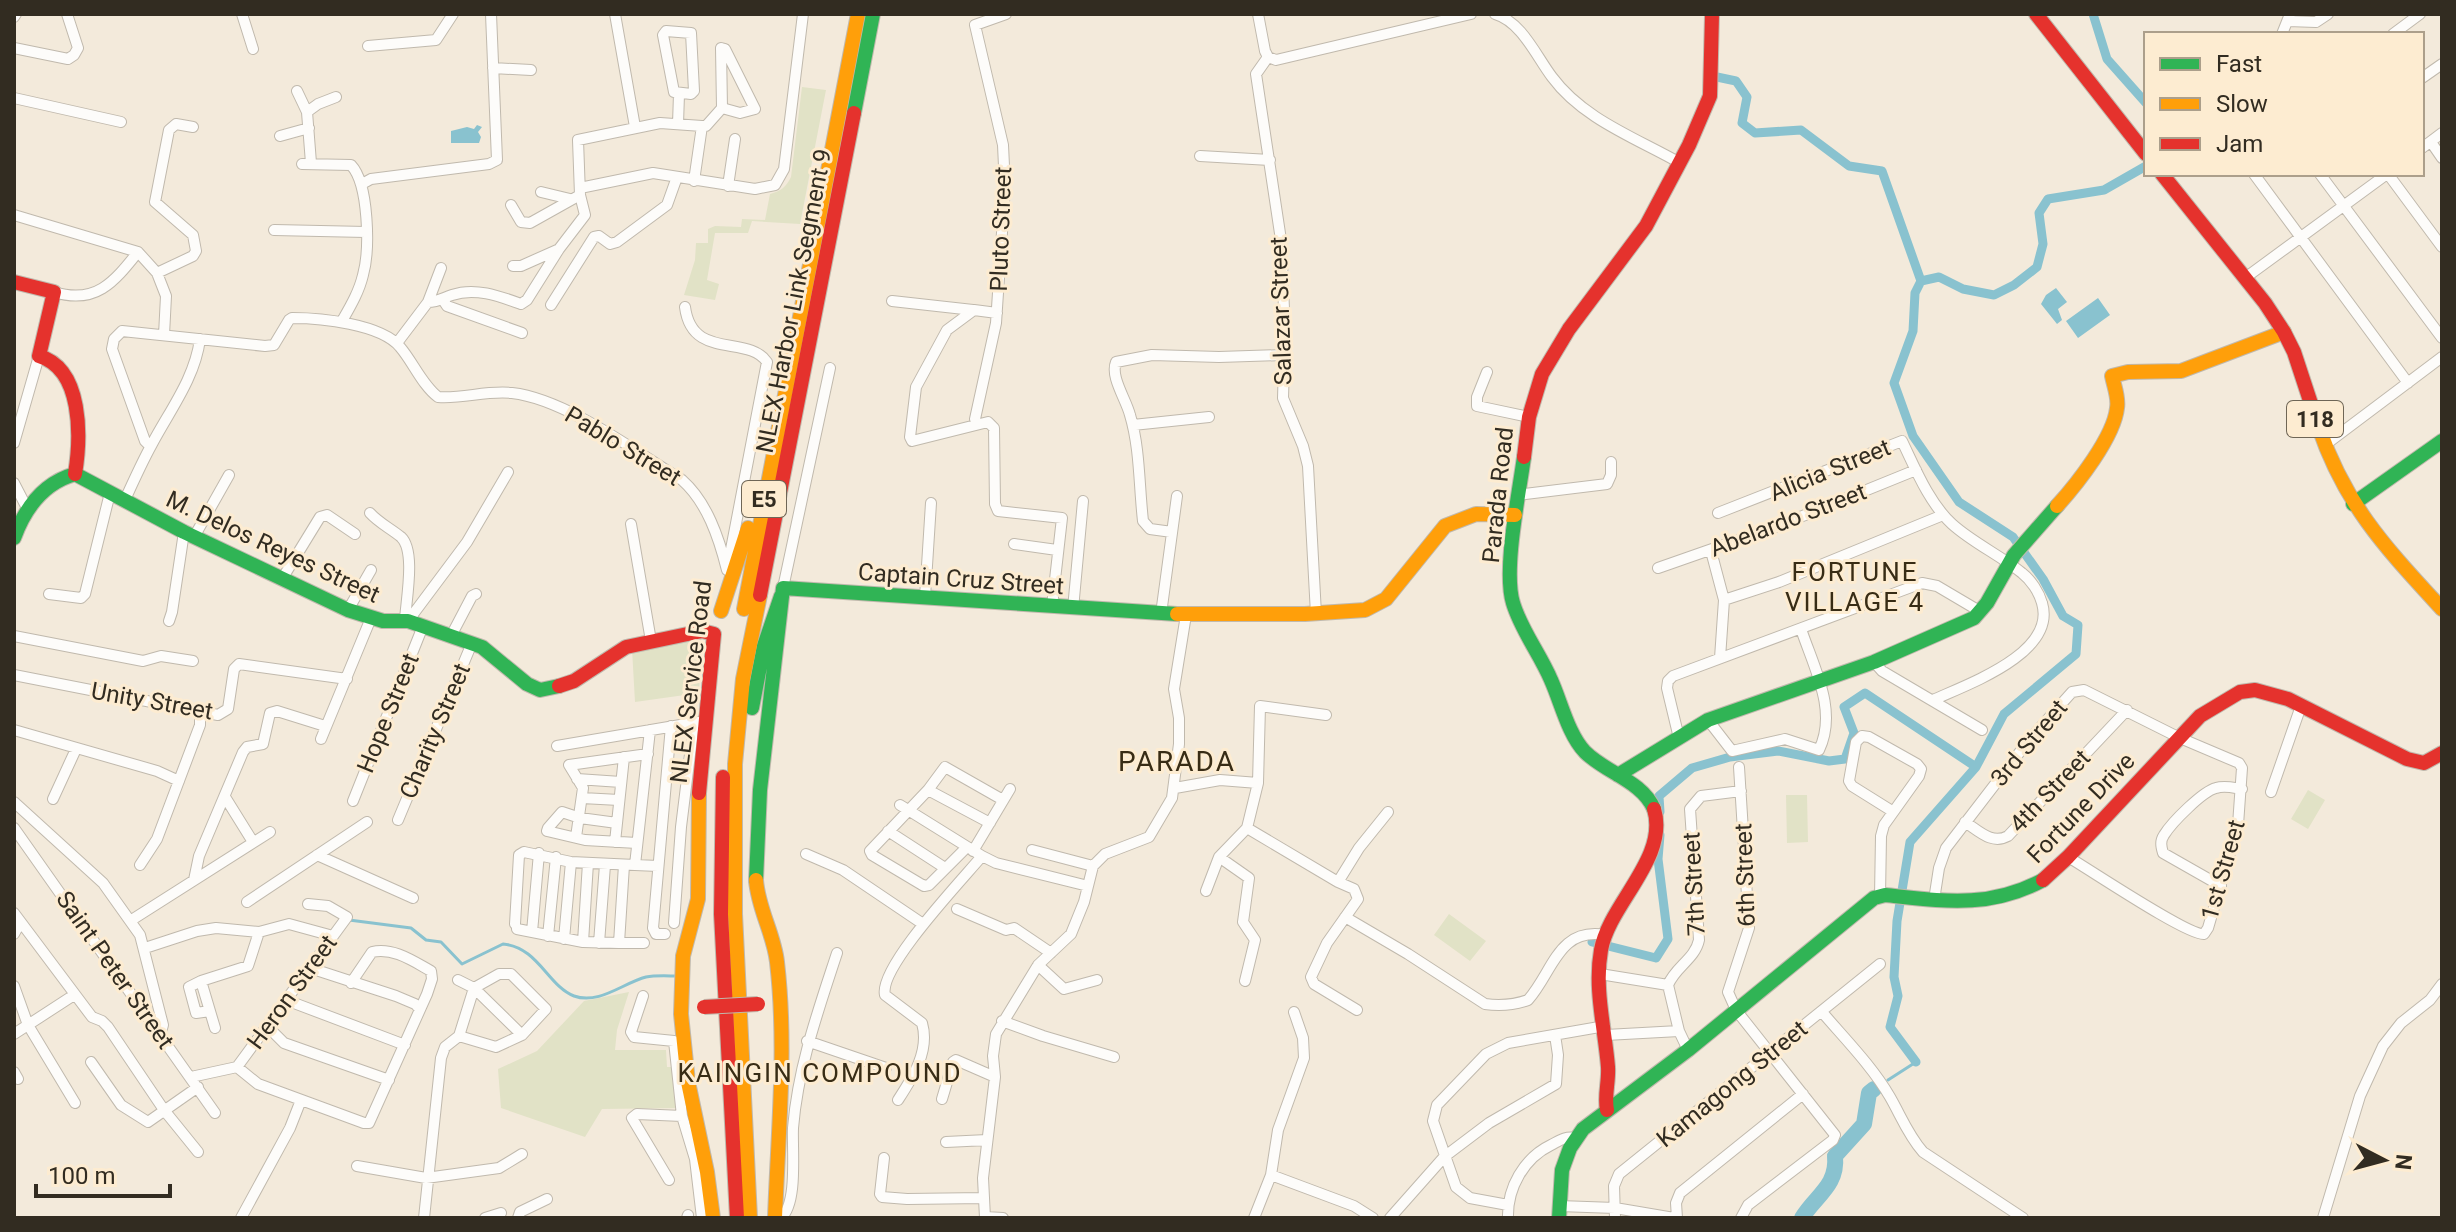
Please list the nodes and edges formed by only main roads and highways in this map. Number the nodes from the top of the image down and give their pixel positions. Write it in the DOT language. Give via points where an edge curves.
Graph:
graph roads {
  1 [pos="858,14"];
  2 [pos="873,14"];
  3 [pos="1712,14"];
  4 [pos="2036,14"];
  5 [pos="2144,152"];
  6 [pos="2164,176"];
  7 [pos="14,282"];
  8 [pos="2284,332"];
  9 [pos="777,429"];
  10 [pos="2442,441"];
  11 [pos="75,474"];
  12 [pos="2353,504"];
  13 [pos="1515,515"];
  14 [pos="14,538"];
  15 [pos="782,592"];
  16 [pos="2442,609"];
  17 [pos="721,611"];
  18 [pos="714,634"];
  19 [pos="2442,753"];
  20 [pos="1618,775"];
  21 [pos="735,914"];
  22 [pos="779,1002"];
  23 [pos="683,1008"];
  24 [pos="1607,1110"];
  25 [pos="1559,1212"];
  26 [pos="713,1218"];
  27 [pos="737,1218"];
  28 [pos="750,1218"];
  29 [pos="778,1218"];
  1 -- 9 [label="main road, NLEX Harbor Link Segment 9 / E5"];
  2 -- 21 [label="main road, NLEX Harbor Link Segment 9 / E5" via="743,679 735,764"];
  3 -- 13 [label="main road, Parada Road" via="1710,96 1680,163 1627,253 1569,329 1538,383"];
  4 -- 5 [label="main road"];
  6 -- 8 [label="main road, 118"];
  7 -- 11 [label="main road" via="54,292 39,356 60,366 69,382 80,439"];
  8 -- 12 [label="main road, 118" via="2325,445"];
  8 -- 20 [label="main road" via="2181,371 2112,376 2118,406 2111,428 2079,481 2012,559 1981,612 1965,623 1874,662 1708,720"];
  9 -- 17 [label="main road"];
  9 -- 27 [label="main road, NLEX Harbor Link Segment 9 / E5" via="743,613 723,762 721,914"];
  10 -- 12 [label="main road"];
  11 -- 14 [label="main road" via="43,490"];
  11 -- 18 [label="main road, M. Delos Reyes Street" via="348,610 406,620 482,647 540,690 574,681 623,648 702,631"];
  12 -- 16 [label="main road, 118"];
  13 -- 15 [label="main road, Captain Cruz Street" via="1476,514 1452,522 1439,531 1393,591 1365,610 1186,615"];
  13 -- 20 [label="main road, Parada Road" via="1513,605 1575,737 1585,752"];
  15 -- 21 [label="main road" via="755,683"];
  15 -- 22 [label="main road" via="760,790 756,880 777,958"];
  18 -- 23 [label="main road, NLEX Service Road" via="699,721 698,899 682,963"];
  19 -- 24 [label="main road, Fortune Drive" via="2424,763 2411,761 2281,696 2255,690 2238,693 2200,716 2041,882 1959,903 1880,896"];
  20 -- 24 [label="main road, Parada Road" via="1649,797 1656,816 1640,876 1603,941"];
  21 -- 28 [label="main road, NLEX Harbor Link Segment 9 / E5"];
  22 -- 23 [label="main road, bridge"];
  22 -- 29 [label="main road" via="783,1073"];
  23 -- 26 [label="main road, NLEX Service Road" via="685,1065"];
  24 -- 25 [label="main road" via="1575,1138 1567,1155"];
}
